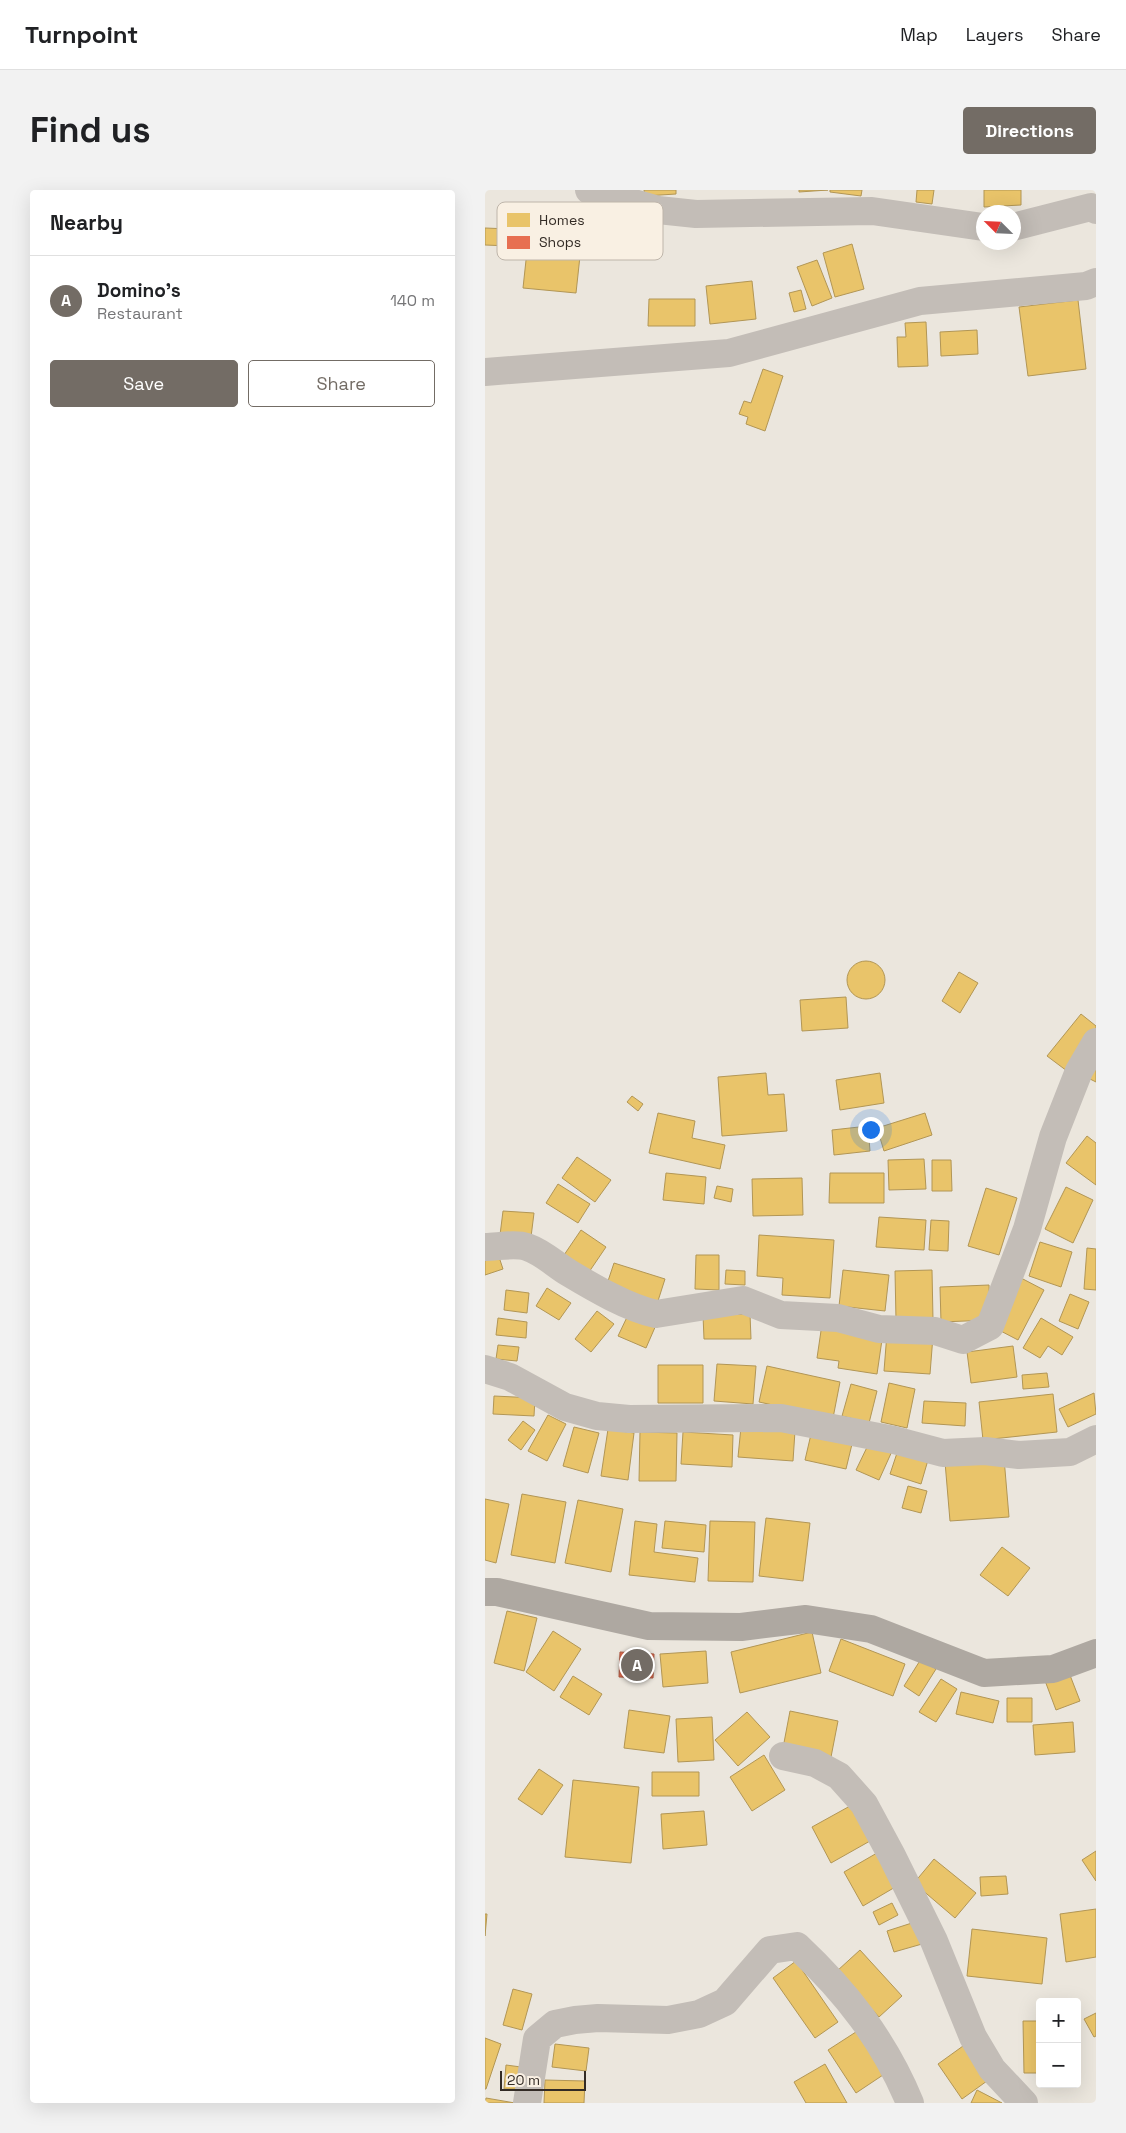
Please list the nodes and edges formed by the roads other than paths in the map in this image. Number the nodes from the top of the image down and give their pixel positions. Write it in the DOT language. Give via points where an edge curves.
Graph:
graph roads {
  1 [pos="589,190"];
  2 [pos="630,202"];
  3 [pos="1096,210"];
  4 [pos="663,211"];
  5 [pos="1021,225"];
  6 [pos="976,226"];
  7 [pos="1096,282"];
  8 [pos="485,372"];
  9 [pos="1096,1042"];
  10 [pos="485,1247"];
  11 [pos="485,1369"];
  12 [pos="1096,1439"];
  13 [pos="485,1592"];
  14 [pos="1096,1653"];
  15 [pos="783,1756"];
  16 [pos="527,2103"];
  17 [pos="910,2103"];
  18 [pos="1024,2103"];
  1 -- 2 [label="street"];
  3 -- 5 [label="street" via="1091,207"];
  4 -- 6 [label="street" via="696,214 872,211"];
  7 -- 8 [label="street" via="1086,286 919,301 729,353"];
  9 -- 10 [label="street" via="1079,1071 1053,1137 1027,1229 991,1326 963,1340 935,1331 879,1329 839,1318 781,1315 743,1300 655,1314 610,1295 567,1272 546,1255 525,1246"];
  11 -- 12 [label="street" via="509,1377 565,1407 597,1416 629,1419 781,1418 943,1453 985,1451 1019,1455 1070,1452"];
  13 -- 14 [label="highway" via="649,1626 741,1627 806,1619 871,1629 983,1673 1053,1669"];
  15 -- 18 [label="street" via="815,1763 839,1776 864,1804 934,1941 973,2037 992,2069"];
  16 -- 17 [label="street" via="537,2039 555,2024 598,2018 668,2020 699,2014 725,2002 771,1950 797,1946 827,1974 870,2026"];
}
